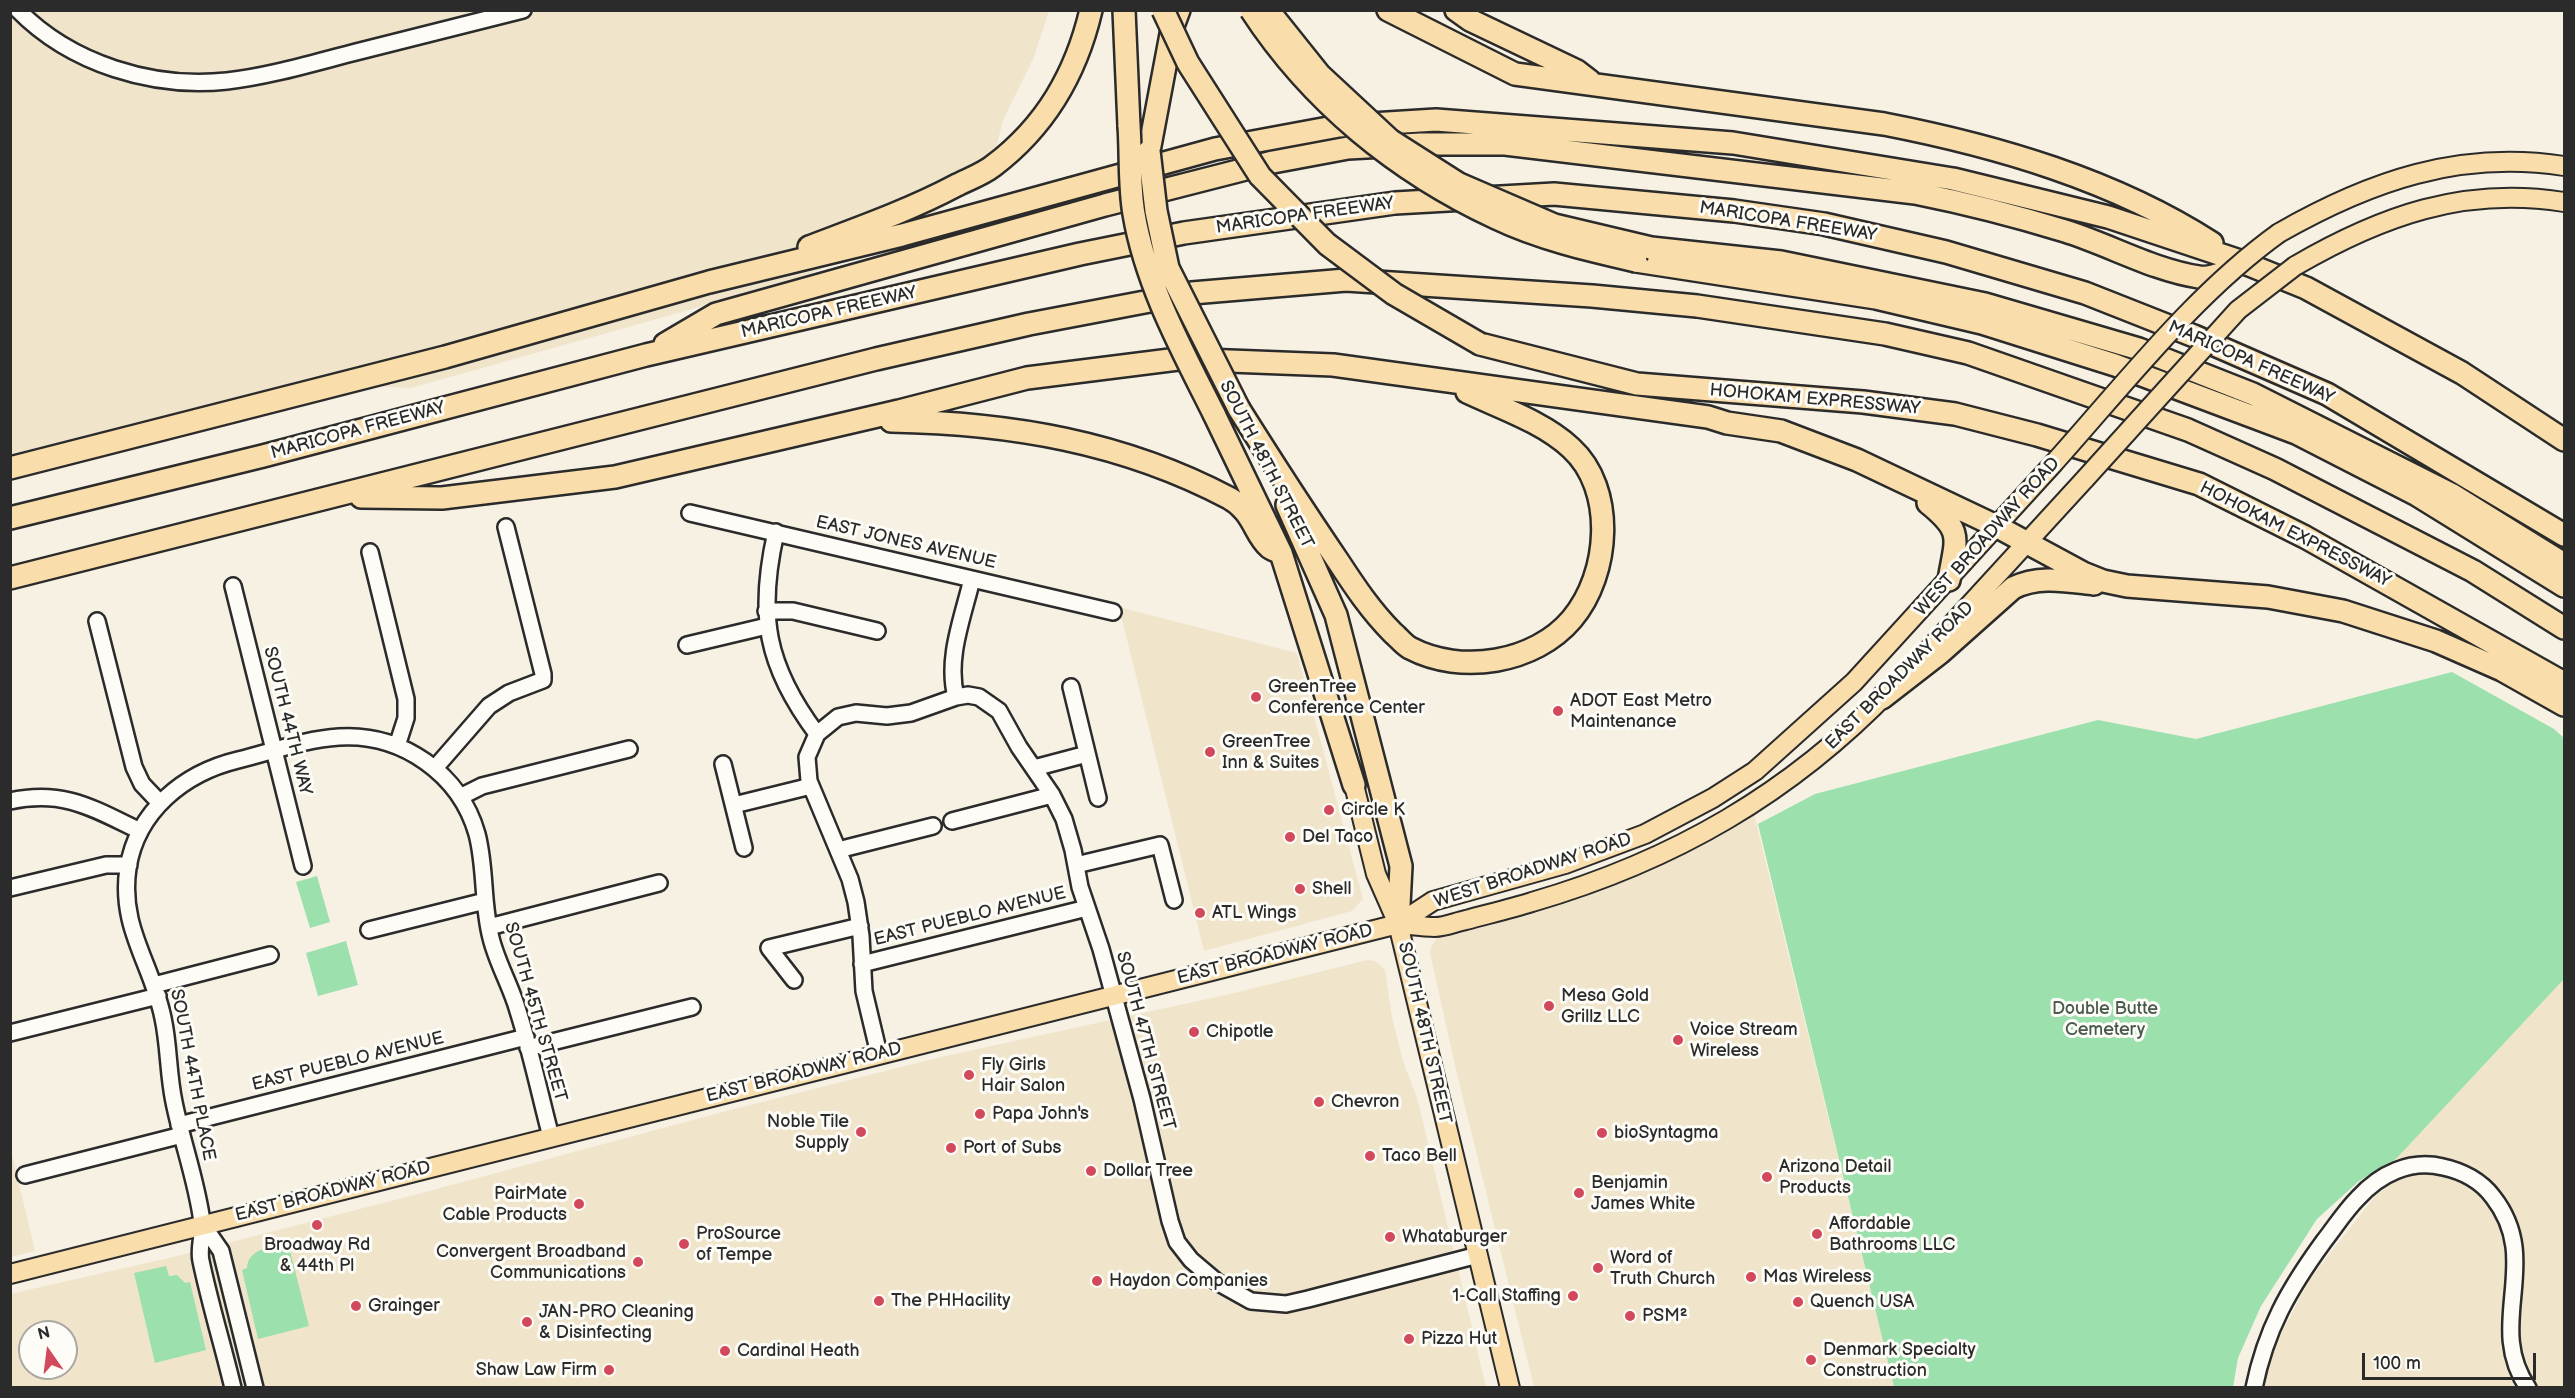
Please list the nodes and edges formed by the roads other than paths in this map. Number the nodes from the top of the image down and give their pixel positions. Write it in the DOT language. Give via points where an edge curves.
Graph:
graph roads {
  1 [pos="18,10"];
  2 [pos="523,10"];
  3 [pos="1091,10"];
  4 [pos="1124,10"];
  5 [pos="1163,10"];
  6 [pos="1179,10"];
  7 [pos="1251,10"];
  8 [pos="1268,10"];
  9 [pos="1388,10"];
  10 [pos="1456,10"];
  11 [pos="1592,84"];
  12 [pos="2565,166"];
  13 [pos="2565,202"];
  14 [pos="1643,254"];
  15 [pos="2234,265"];
  16 [pos="709,282"];
  17 [pos="646,355"];
  18 [pos="1445,381"];
  19 [pos="1239,409"];
  20 [pos="859,421"];
  21 [pos="2565,440"];
  22 [pos="10,468"];
  23 [pos="1905,483"];
  24 [pos="330,496"];
  25 [pos="690,513"];
  26 [pos="10,518"];
  27 [pos="1996,526"];
  28 [pos="506,527"];
  29 [pos="776,532"];
  30 [pos="2565,535"];
  31 [pos="2027,543"];
  32 [pos="370,552"];
  33 [pos="1281,553"];
  34 [pos="2565,564"];
  35 [pos="10,578"];
  36 [pos="972,579"];
  37 [pos="1948,580"];
  38 [pos="233,586"];
  39 [pos="2127,586"];
  40 [pos="2565,586"];
  41 [pos="1113,612"];
  42 [pos="767,618"];
  43 [pos="97,621"];
  44 [pos="2565,628"];
  45 [pos="877,631"];
  46 [pos="687,645"];
  47 [pos="2565,683"];
  48 [pos="1071,687"];
  49 [pos="956,697"];
  50 [pos="1882,698"];
  51 [pos="2565,705"];
  52 [pos="817,734"];
  53 [pos="397,746"];
  54 [pos="629,749"];
  55 [pos="274,751"];
  56 [pos="1087,754"];
  57 [pos="723,764"];
  58 [pos="435,768"];
  59 [pos="1034,768"];
  60 [pos="1354,785"];
  61 [pos="811,786"];
  62 [pos="1052,795"];
  63 [pos="460,797"];
  64 [pos="1098,798"];
  65 [pos="10,801"];
  66 [pos="160,803"];
  67 [pos="734,806"];
  68 [pos="952,821"];
  69 [pos="933,826"];
  70 [pos="140,831"];
  71 [pos="744,848"];
  72 [pos="838,850"];
  73 [pos="129,865"];
  74 [pos="1076,865"];
  75 [pos="303,866"];
  76 [pos="659,883"];
  77 [pos="10,888"];
  78 [pos="1174,900"];
  79 [pos="485,901"];
  80 [pos="1087,908"];
  81 [pos="1398,924"];
  82 [pos="860,926"];
  83 [pos="489,927"];
  84 [pos="369,930"];
  85 [pos="270,955"];
  86 [pos="862,964"];
  87 [pos="795,980"];
  88 [pos="156,990"];
  89 [pos="1112,996"];
  90 [pos="692,1007"];
  91 [pos="10,1033"];
  92 [pos="527,1043"];
  93 [pos="879,1054"];
  94 [pos="181,1130"];
  95 [pos="551,1137"];
  96 [pos="25,1175"];
  97 [pos="203,1225"];
  98 [pos="1478,1256"];
  99 [pos="10,1274"];
  100 [pos="233,1388"];
  101 [pos="255,1388"];
  102 [pos="1510,1388"];
  103 [pos="2254,1388"];
  104 [pos="2528,1388"];
  1 -- 2 [label="street" via="36,27 86,58 146,77 197,82 249,77"];
  3 -- 16 [label="highway" via="1083,43 1053,106 992,167 923,203"];
  4 -- 33 [label="highway, SOUTH 48TH STREET, bridge" via="1133,212 1147,269"];
  5 -- 47 [label="highway, HOHOKAM EXPRESSWAY, bridge" via="1188,63 1260,176 1327,244 1394,294 1480,344 1637,384 1863,402 1955,414 2199,484 2305,537"];
  6 -- 19 [label="highway, SOUTH 48TH STREET, bridge" via="1149,151 1156,211 1168,268"];
  7 -- 14 [label="highway, bridge" via="1267,36 1318,95 1393,160 1497,219 1567,245"];
  8 -- 14 [label="highway, bridge" via="1320,75 1390,140 1459,184 1554,225"];
  9 -- 11 [label="highway" via="1515,74"];
  10 -- 11 [label="highway" via="1576,71"];
  11 -- 15 [label="highway" via="1884,124 1944,136 2089,181 2176,220"];
  12 -- 15 [label="main road, WEST BROADWAY ROAD, bridge" via="2489,162 2407,175 2347,198 2279,233"];
  13 -- 31 [label="main road, EAST BROADWAY ROAD, bridge" via="2477,198 2438,205 2364,230 2295,267 2238,310"];
  14 -- 34 [label="highway" via="1781,262 1973,302 2139,349 2253,394 2451,494"];
  14 -- 40 [label="highway" via="1876,298 1982,323 2115,365 2296,433 2417,495"];
  15 -- 16 [label="highway" via="2108,217 1953,178 1733,143 1436,120 1340,126 1215,149 902,235"];
  15 -- 17 [label="highway" via="2217,276 2202,278 2066,232 1962,202 1915,193 1505,144 1348,148 1263,165 943,249 716,314"];
  15 -- 21 [label="highway" via="2306,288 2381,327 2462,373"];
  15 -- 27 [label="main road, WEST BROADWAY ROAD, bridge"];
  16 -- 22 [label="highway" via="445,357"];
  17 -- 26 [label="highway, MARICOPA FREEWAY"];
  17 -- 30 [label="highway, MARICOPA FREEWAY" via="1184,233 1395,203 1554,194 1660,203 1824,224 1946,252 2085,293 2327,394"];
  18 -- 19 [label="highway" via="1546,430 1571,448 1592,476 1601,507 1602,538 1594,582 1572,619 1543,644 1498,662 1448,661 1409,648 1372,611"];
  18 -- 20 [label="highway" via="1333,365 1178,359 1027,378"];
  18 -- 23 [label="highway" via="1782,431"];
  19 -- 81 [label="highway, SOUTH 48TH STREET" via="1336,615 1401,866"];
  20 -- 24 [label="highway" via="615,477 442,498"];
  20 -- 33 [label="highway" via="962,423 1069,438 1111,450 1231,499 1244,509 1268,547"];
  23 -- 27 [label="highway"];
  23 -- 37 [label="highway" via="1948,519 1954,530 1956,542"];
  24 -- 35 [label="highway"];
  24 -- 44 [label="highway" via="1029,324 1192,293 1346,280 1697,306 1885,334 1968,353 2188,430 2276,469 2473,571"];
  25 -- 29 [label="street, EAST JONES AVENUE"];
  27 -- 31 [label="highway"];
  27 -- 37 [label="main road, WEST BROADWAY ROAD"];
  28 -- 58 [label="street" via="543,680 509,693 489,706"];
  29 -- 36 [label="street, EAST JONES AVENUE"];
  29 -- 42 [label="street" via="767,575"];
  31 -- 39 [label="highway" via="2083,573"];
  31 -- 50 [label="main road, EAST BROADWAY ROAD"];
  32 -- 53 [label="street" via="406,699 406,717"];
  33 -- 60 [label="highway, SOUTH 48TH STREET"];
  36 -- 41 [label="street, EAST JONES AVENUE"];
  36 -- 49 [label="street" via="952,662"];
  37 -- 81 [label="main road, WEST BROADWAY ROAD" via="1814,720 1755,771 1713,798 1605,850 1433,901"];
  38 -- 55 [label="street, SOUTH 44TH WAY"];
  39 -- 50 [label="highway" via="2040,579 2020,584"];
  39 -- 51 [label="highway" via="2268,597 2343,611 2436,641 2502,670"];
  42 -- 45 [label="street" via="793,611"];
  42 -- 46 [label="street"];
  42 -- 52 [label="street" via="784,683"];
  43 -- 66 [label="street" via="137,775"];
  48 -- 56 [label="street"];
  49 -- 52 [label="street" via="902,714 844,715"];
  49 -- 59 [label="street, SOUTH 47TH STREET" via="973,695 995,707"];
  50 -- 81 [label="main road, EAST BROADWAY ROAD" via="1812,763 1774,791 1694,839 1644,863 1572,890 1437,927"];
  52 -- 61 [label="street" via="807,757"];
  53 -- 55 [label="street, SOUTH 45TH STREET" via="374,739 342,737"];
  53 -- 58 [label="street, SOUTH 45TH STREET"];
  54 -- 63 [label="street" via="482,786"];
  55 -- 66 [label="street, SOUTH 44TH PLACE" via="208,769 177,787"];
  55 -- 75 [label="street, SOUTH 44TH WAY"];
  56 -- 59 [label="street"];
  56 -- 64 [label="street"];
  57 -- 67 [label="street"];
  58 -- 63 [label="street, SOUTH 45TH STREET"];
  59 -- 62 [label="street, SOUTH 47TH STREET"];
  60 -- 81 [label="main road, SOUTH 48TH STREET" via="1376,874"];
  61 -- 67 [label="street"];
  61 -- 72 [label="street"];
  62 -- 68 [label="street"];
  62 -- 74 [label="street, SOUTH 47TH STREET" via="1067,828"];
  63 -- 79 [label="street, SOUTH 45TH STREET" via="478,838"];
  65 -- 70 [label="street" via="40,797 71,800"];
  66 -- 70 [label="street, SOUTH 44TH PLACE"];
  67 -- 71 [label="street"];
  69 -- 72 [label="street"];
  70 -- 73 [label="street, SOUTH 44TH PLACE"];
  72 -- 82 [label="street" via="853,889"];
  73 -- 77 [label="street" via="106,865"];
  73 -- 88 [label="street, SOUTH 44TH PLACE" via="129,921"];
  74 -- 78 [label="street, EAST PUEBLO AVENUE" via="1160,845"];
  74 -- 80 [label="street, SOUTH 47TH STREET"];
  76 -- 83 [label="street"];
  79 -- 83 [label="street, SOUTH 45TH STREET"];
  79 -- 84 [label="street"];
  80 -- 86 [label="street, EAST PUEBLO AVENUE"];
  80 -- 89 [label="street, SOUTH 47TH STREET"];
  81 -- 89 [label="main road, EAST BROADWAY ROAD"];
  81 -- 98 [label="main road, SOUTH 48TH STREET"];
  82 -- 86 [label="street"];
  82 -- 87 [label="street, EAST PUEBLO AVENUE" via="769,948"];
  83 -- 92 [label="street, SOUTH 45TH STREET"];
  85 -- 88 [label="street"];
  86 -- 93 [label="street"];
  88 -- 91 [label="street"];
  88 -- 94 [label="street, SOUTH 44TH PLACE"];
  89 -- 93 [label="main road, EAST BROADWAY ROAD"];
  89 -- 98 [label="street, SOUTH 47TH STREET" via="1174,1232 1191,1260 1217,1282 1251,1302 1286,1304"];
  90 -- 92 [label="street, EAST PUEBLO AVENUE"];
  92 -- 94 [label="street, EAST PUEBLO AVENUE"];
  92 -- 95 [label="street, SOUTH 45TH STREET"];
  93 -- 95 [label="main road, EAST BROADWAY ROAD"];
  94 -- 96 [label="street, EAST PUEBLO AVENUE"];
  94 -- 97 [label="street, SOUTH 44TH PLACE"];
  95 -- 97 [label="main road, EAST BROADWAY ROAD"];
  97 -- 99 [label="main road, EAST BROADWAY ROAD"];
  97 -- 100 [label="street, SOUTH 44TH PLACE" via="200,1256"];
  97 -- 101 [label="street, SOUTH 44TH PLACE" via="222,1256"];
  98 -- 102 [label="main road, SOUTH 48TH STREET"];
  103 -- 104 [label="street" via="2264,1344 2280,1307 2351,1205 2389,1174 2402,1168 2434,1165 2451,1168 2480,1184 2506,1214 2516,1256 2511,1351 2514,1365"];
}
